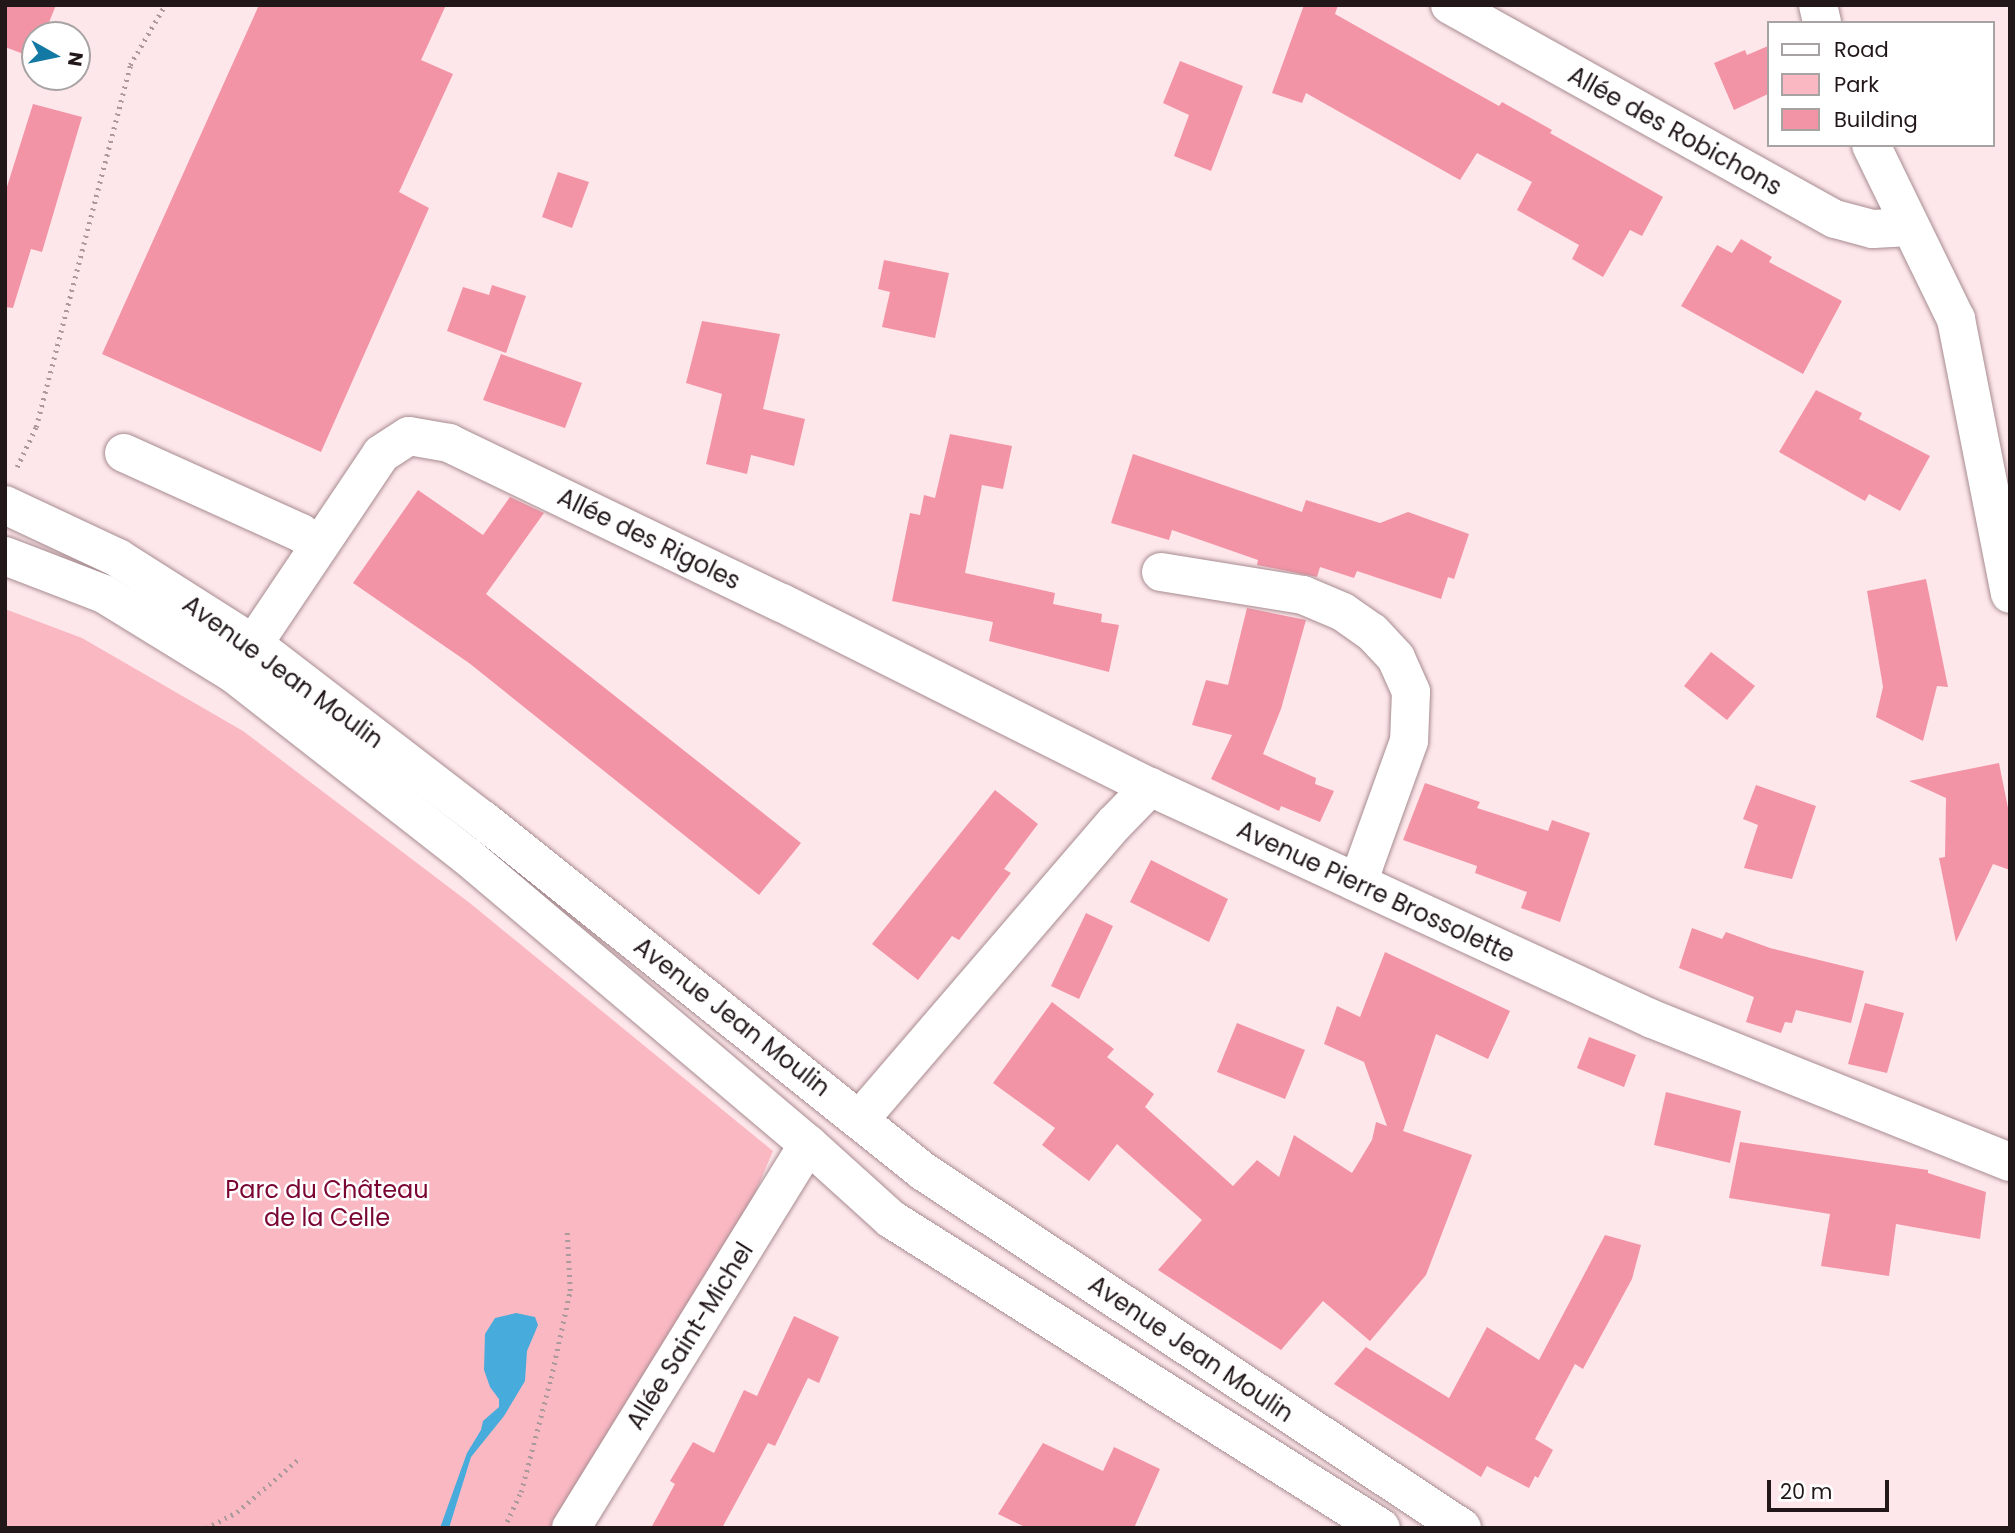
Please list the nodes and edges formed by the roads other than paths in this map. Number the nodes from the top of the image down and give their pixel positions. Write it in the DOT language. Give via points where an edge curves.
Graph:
graph roads {
  1 [pos="1450,5"];
  2 [pos="1872,147"];
  3 [pos="1910,227"];
  4 [pos="124,453"];
  5 [pos="8,491"];
  6 [pos="319,546"];
  7 [pos="5,556"];
  8 [pos="1161,572"];
  9 [pos="2010,594"];
  10 [pos="243,658"];
  11 [pos="1150,787"];
  12 [pos="1355,882"];
  13 [pos="861,1118"];
  14 [pos="808,1144"];
  15 [pos="2010,1162"];
  16 [pos="571,1528"];
  17 [pos="1381,1528"];
  18 [pos="1462,1528"];
  1 -- 3 [label="street, Allée des Robichons" via="1835,219 1873,229"];
  2 -- 3 [label="street"];
  3 -- 9 [label="street" via="1956,318"];
  4 -- 6 [label="street" via="301,533"];
  5 -- 10 [label="street, Avenue Jean Moulin" via="118,558"];
  6 -- 10 [label="street, Allée des Rigoles"];
  6 -- 11 [label="street, Allée des Rigoles" via="382,454 409,436 449,443"];
  7 -- 10 [label="street, Avenue Jean Moulin" via="104,594"];
  8 -- 12 [label="street" via="1303,595 1372,632 1396,658 1411,692 1409,741"];
  10 -- 13 [label="street, Avenue Jean Moulin" via="483,820"];
  10 -- 14 [label="street, Avenue Jean Moulin" via="467,856"];
  11 -- 12 [label="street, Avenue Pierre Brossolette"];
  11 -- 13 [label="street"];
  12 -- 15 [label="street, Avenue Pierre Brossolette" via="1652,1019"];
  13 -- 18 [label="street, Avenue Jean Moulin" via="936,1179"];
  14 -- 16 [label="street, Allée Saint-Michel"];
  14 -- 17 [label="street, Avenue Jean Moulin" via="891,1219"];
}
